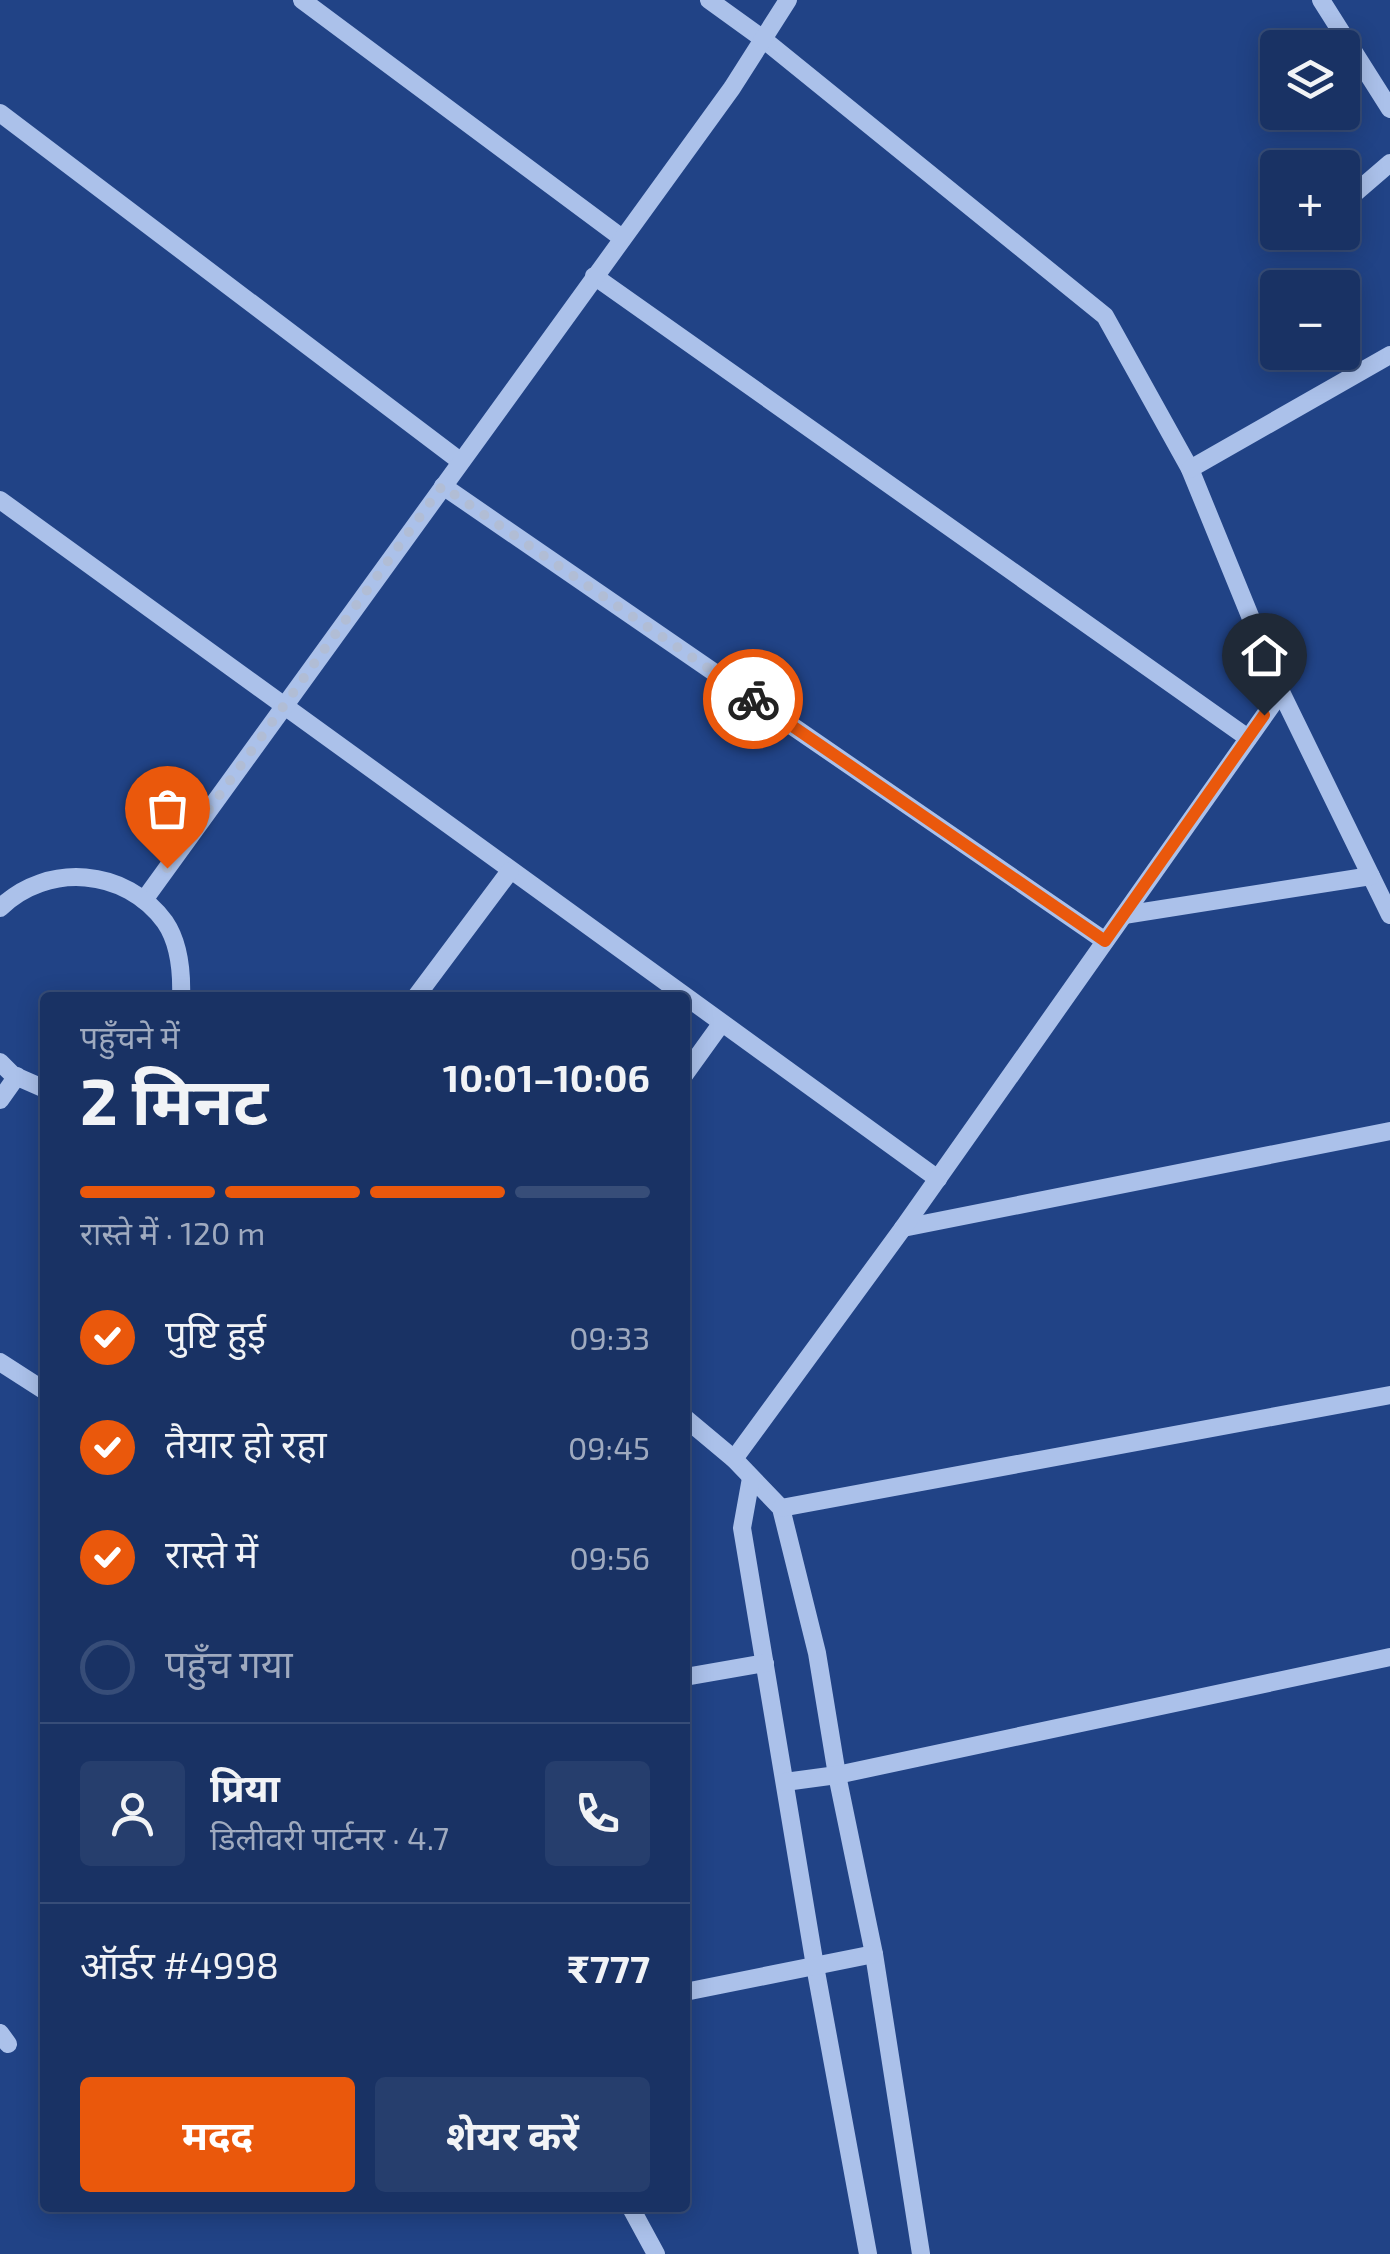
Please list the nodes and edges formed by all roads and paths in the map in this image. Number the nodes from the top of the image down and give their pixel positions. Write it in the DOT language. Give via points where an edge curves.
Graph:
graph roads {
  1 [pos="302,0"];
  2 [pos="709,0"];
  3 [pos="788,0"];
  4 [pos="1321,0"];
  5 [pos="763,39"];
  6 [pos="1390,109"];
  7 [pos="0,113"];
  8 [pos="1390,163"];
  9 [pos="1360,189"];
  10 [pos="622,238"];
  11 [pos="594,276"];
  12 [pos="1390,355"];
  13 [pos="460,461"];
  14 [pos="1190,469"];
  15 [pos="442,486"];
  16 [pos="0,500"];
  17 [pos="1281,692"];
  18 [pos="282,708"];
  19 [pos="1248,738"];
  20 [pos="510,872"];
  21 [pos="1371,876"];
  22 [pos="144,900"];
  23 [pos="0,908"];
  24 [pos="1124,915"];
  25 [pos="1390,915"];
  26 [pos="1105,941"];
  27 [pos="182,992"];
  28 [pos="420,992"];
  29 [pos="677,992"];
  30 [pos="690,1001"];
  31 [pos="722,1024"];
  32 [pos="0,1062"];
  33 [pos="690,1067"];
  34 [pos="18,1076"];
  35 [pos="40,1086"];
  36 [pos="0,1100"];
  37 [pos="1390,1131"];
  38 [pos="938,1179"];
  39 [pos="903,1228"];
  40 [pos="0,1362"];
  41 [pos="40,1388"];
  42 [pos="1390,1396"];
  43 [pos="690,1422"];
  44 [pos="734,1458"];
  45 [pos="751,1478"];
  46 [pos="781,1508"];
  47 [pos="1390,1657"];
  48 [pos="765,1662"];
  49 [pos="690,1676"];
  50 [pos="837,1775"];
  51 [pos="785,1782"];
  52 [pos="874,1954"];
  53 [pos="815,1966"];
  54 [pos="690,1991"];
  55 [pos="633,2212"];
  56 [pos="656,2254"];
  57 [pos="868,2254"];
  58 [pos="920,2254"];
  1 -- 10 [label="street"];
  2 -- 5 [label="street"];
  3 -- 5 [label="street"];
  4 -- 6 [label="street"];
  5 -- 10 [label="street"];
  5 -- 14 [label="street" via="1105,316"];
  7 -- 13 [label="street"];
  8 -- 9 [label="street"];
  10 -- 11 [label="street"];
  11 -- 13 [label="street"];
  11 -- 19 [label="street"];
  12 -- 14 [label="street"];
  13 -- 15 [label="street"];
  14 -- 17 [label="street"];
  15 -- 18 [label="street"];
  15 -- 26 [label="street"];
  16 -- 18 [label="street"];
  17 -- 19 [label="street"];
  17 -- 21 [label="street"];
  18 -- 20 [label="street"];
  18 -- 22 [label="street"];
  19 -- 24 [label="street"];
  20 -- 28 [label="street"];
  20 -- 29 [label="street"];
  21 -- 24 [label="street"];
  21 -- 25 [label="street"];
  22 -- 23 [label="street" via="97,878 54,877 15,893"];
  22 -- 27 [label="street" via="166,924 182,964"];
  24 -- 26 [label="street"];
  26 -- 38 [label="street"];
  30 -- 31 [label="street"];
  31 -- 33 [label="street"];
  31 -- 38 [label="street"];
  32 -- 34 [label="street"];
  34 -- 35 [label="street"];
  34 -- 36 [label="street"];
  37 -- 39 [label="street"];
  38 -- 39 [label="street"];
  39 -- 44 [label="street"];
  40 -- 41 [label="street"];
  42 -- 46 [label="street"];
  43 -- 44 [label="street"];
  44 -- 45 [label="street"];
  45 -- 46 [label="street"];
  45 -- 48 [label="street" via="742,1528"];
  46 -- 50 [label="street" via="817,1653"];
  47 -- 50 [label="street"];
  48 -- 49 [label="street"];
  48 -- 51 [label="street"];
  50 -- 51 [label="street"];
  50 -- 52 [label="street"];
  51 -- 53 [label="street"];
  52 -- 53 [label="street"];
  52 -- 58 [label="street"];
  53 -- 54 [label="street"];
  53 -- 57 [label="street"];
  55 -- 56 [label="street"];
}
